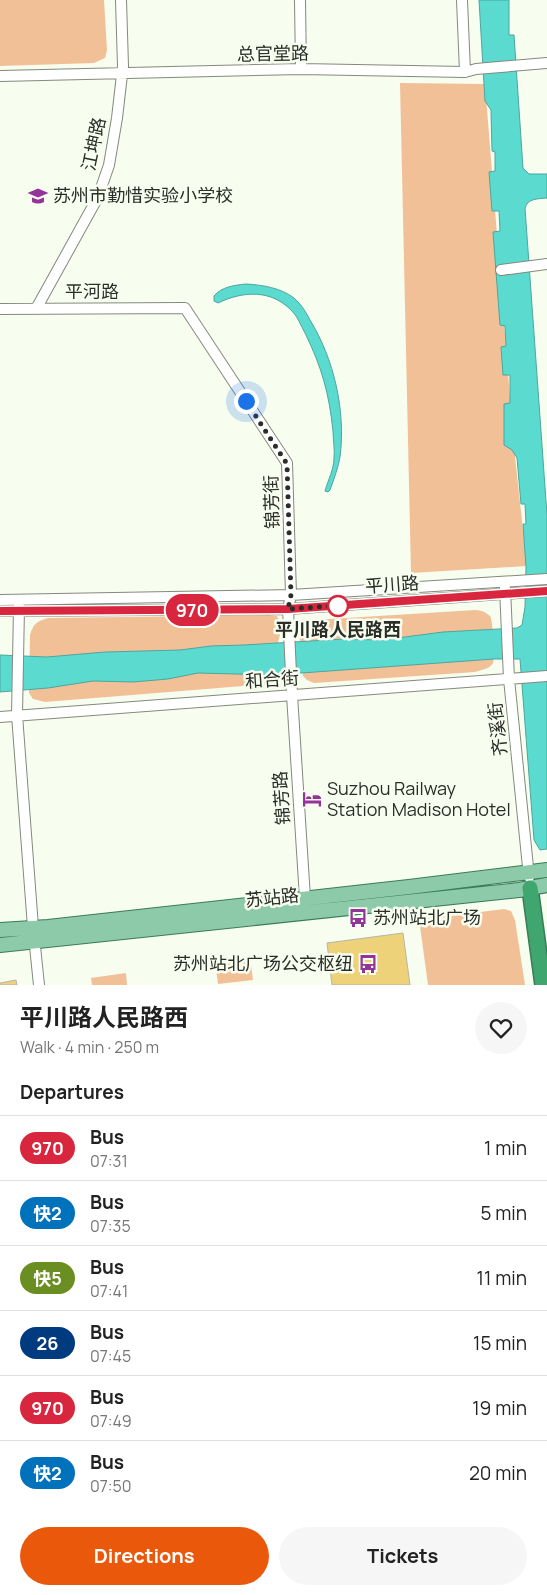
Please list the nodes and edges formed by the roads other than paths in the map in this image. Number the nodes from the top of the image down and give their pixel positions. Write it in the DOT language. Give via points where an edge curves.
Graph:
graph roads {
  1 [pos="121,0"];
  2 [pos="300,0"];
  3 [pos="462,0"];
  4 [pos="547,63"];
  5 [pos="302,70"];
  6 [pos="465,72"];
  7 [pos="122,74"];
  8 [pos="0,76"];
  9 [pos="544,264"];
  10 [pos="501,270"];
  11 [pos="185,308"];
  12 [pos="0,309"];
  13 [pos="36,309"];
  14 [pos="547,579"];
  15 [pos="505,582"];
  16 [pos="547,591"];
  17 [pos="505,594"];
  18 [pos="291,595"];
  19 [pos="0,600"];
  20 [pos="20,600"];
  21 [pos="288,609"];
  22 [pos="0,611"];
  23 [pos="19,612"];
  24 [pos="547,676"];
  25 [pos="514,678"];
  26 [pos="292,695"];
  27 [pos="17,715"];
  28 [pos="0,717"];
  29 [pos="547,870"];
  30 [pos="528,873"];
  31 [pos="547,885"];
  32 [pos="530,888"];
  33 [pos="304,898"];
  34 [pos="33,927"];
  35 [pos="0,930"];
  36 [pos="34,942"];
  37 [pos="0,946"];
  38 [pos="39,985"];
  39 [pos="543,985"];
  1 -- 7 [label="street, 江坤路"];
  2 -- 5 [label="street"];
  3 -- 6 [label="street"];
  4 -- 6 [label="street, 总官堂路"];
  5 -- 6 [label="street, 总官堂路"];
  5 -- 7 [label="street, 总官堂路"];
  7 -- 8 [label="street, 总官堂路"];
  7 -- 13 [label="street, 江坤路" via="109,165 98,197"];
  9 -- 10 [label="street"];
  11 -- 13 [label="street, 平河路"];
  11 -- 18 [label="street, 锦芳街" via="287,464"];
  12 -- 13 [label="street, 平河路"];
  14 -- 15 [label="street, 平川路"];
  15 -- 17 [label="street, 齐溪街"];
  15 -- 18 [label="street, 平川路"];
  16 -- 17 [label="street, 平川路"];
  17 -- 21 [label="street, 平川路"];
  17 -- 25 [label="street, 齐溪街" via="508,664"];
  18 -- 20 [label="street, 平川路"];
  18 -- 21 [label="street, 锦芳街"];
  19 -- 20 [label="street, 平川路"];
  20 -- 23 [label="street"];
  21 -- 23 [label="street, 平川路"];
  21 -- 26 [label="street, 锦芳街"];
  22 -- 23 [label="street, 平川路"];
  23 -- 27 [label="street"];
  24 -- 25 [label="street, 和合街"];
  25 -- 26 [label="street, 和合街"];
  25 -- 30 [label="street, 齐溪街"];
  26 -- 27 [label="street, 和合街"];
  26 -- 33 [label="street, 锦芳路"];
  27 -- 28 [label="street, 和合街"];
  27 -- 34 [label="street"];
  29 -- 30 [label="main road, 苏站路"];
  30 -- 32 [label="street, 齐溪街"];
  30 -- 33 [label="main road, 苏站路"];
  31 -- 32 [label="main road, 苏站路"];
  32 -- 36 [label="main road, 苏站路"];
  32 -- 39 [label="highway"];
  33 -- 34 [label="main road, 苏站路"];
  34 -- 35 [label="main road, 苏站路"];
  34 -- 36 [label="street"];
  36 -- 37 [label="main road, 苏站路"];
  36 -- 38 [label="street"];
}
